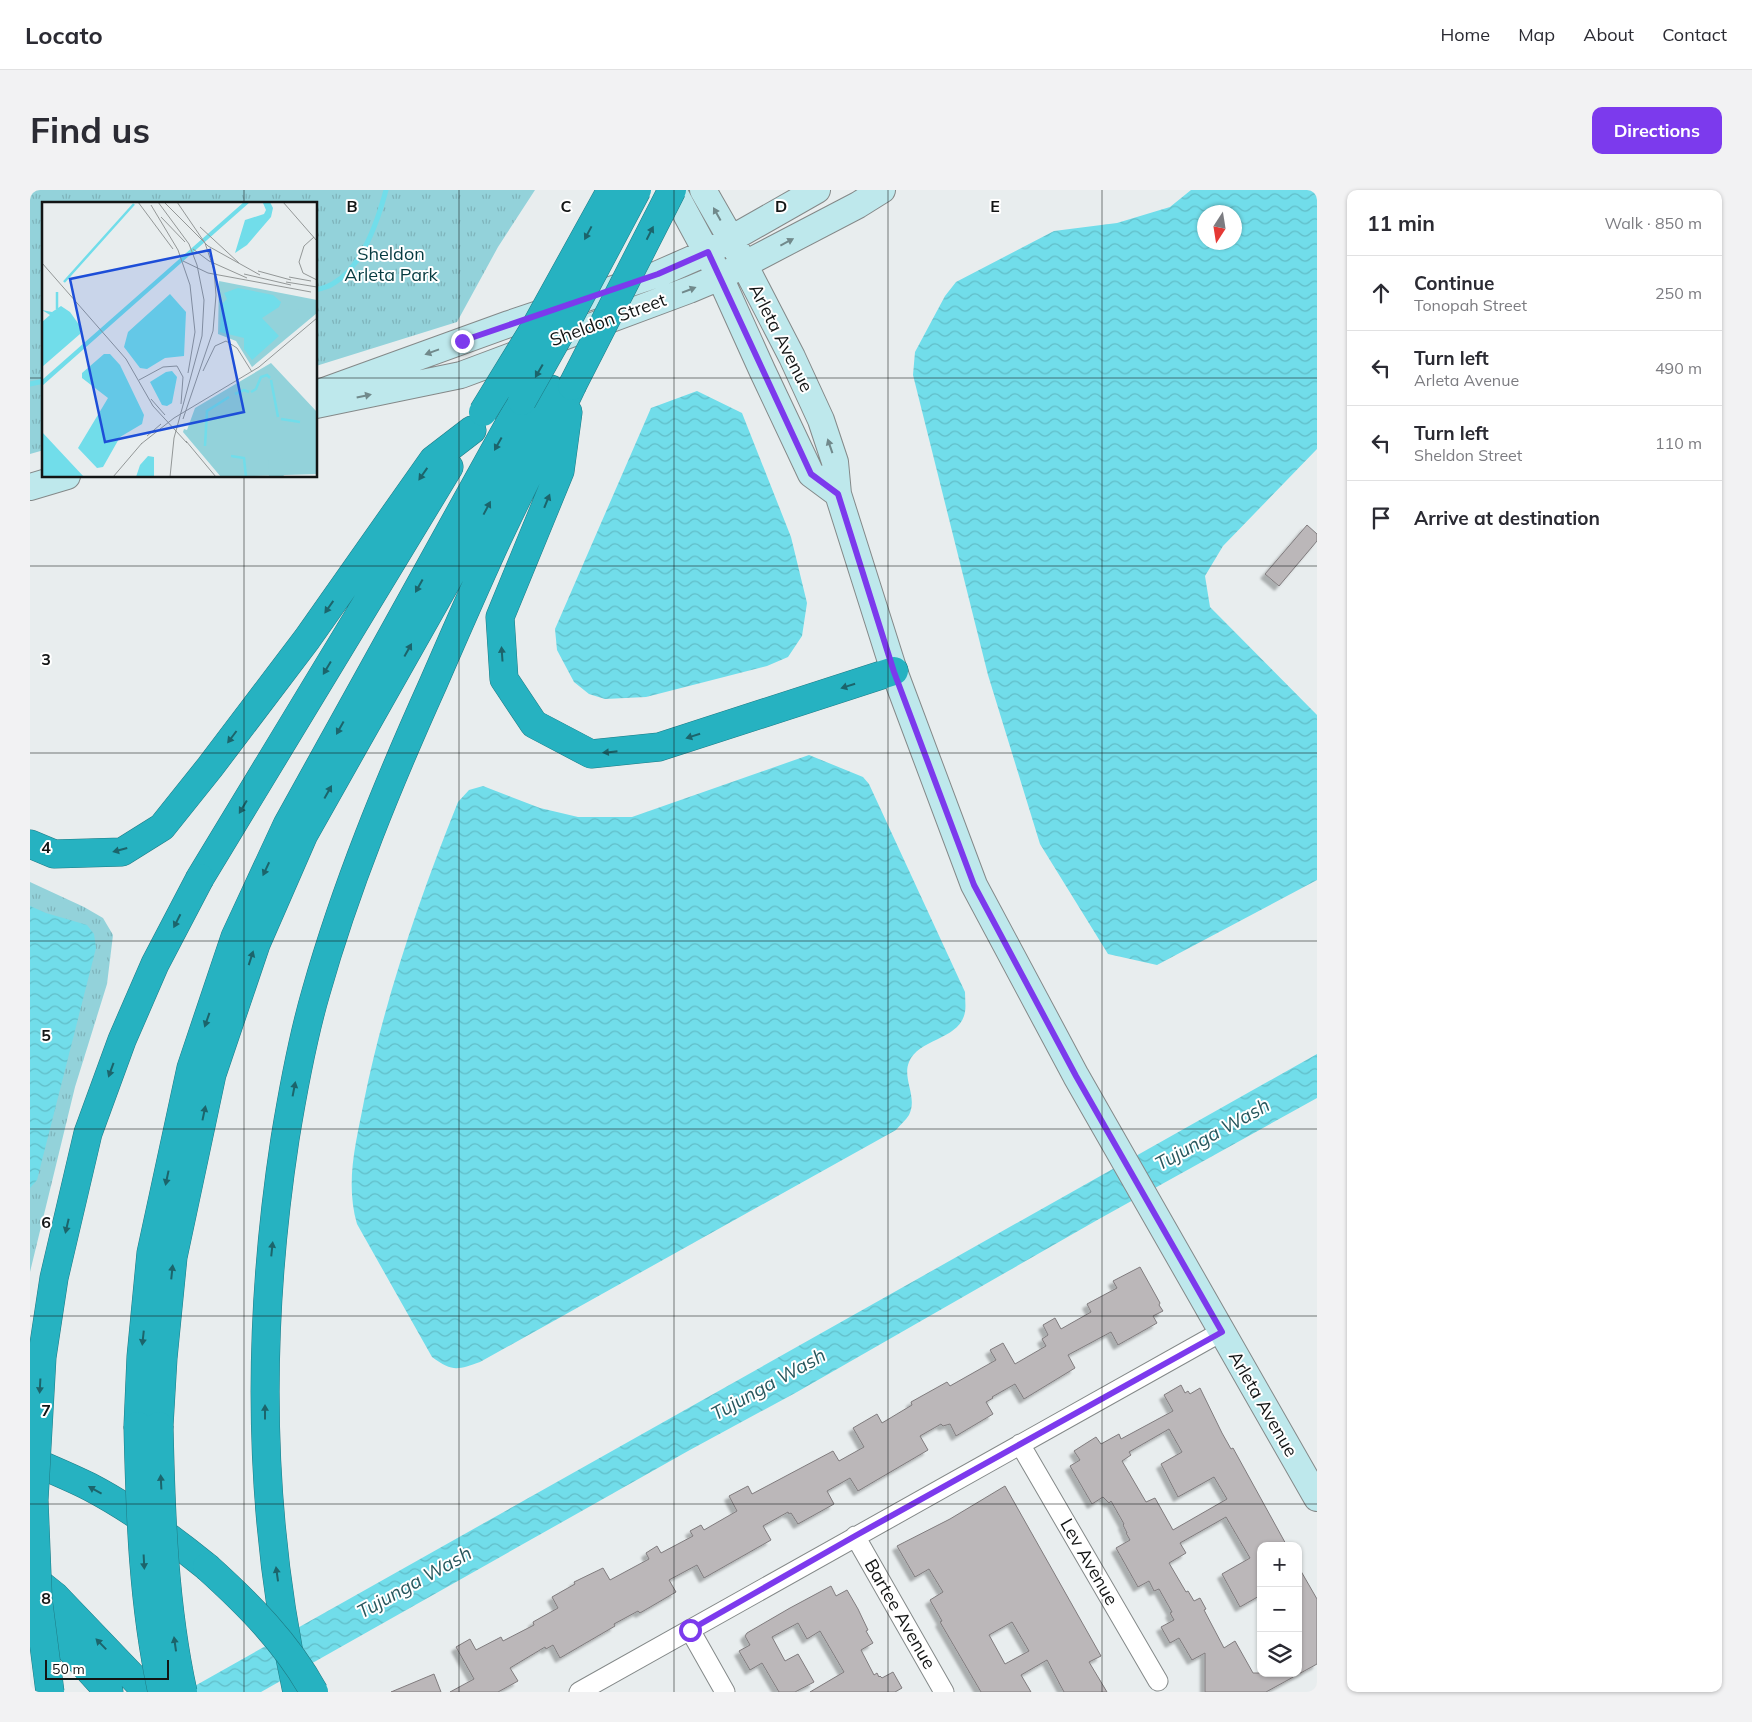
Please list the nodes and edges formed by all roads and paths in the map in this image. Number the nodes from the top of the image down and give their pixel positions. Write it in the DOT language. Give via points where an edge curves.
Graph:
graph roads {
  1 [pos="611,190"];
  2 [pos="637,190"];
  3 [pos="648,190"];
  4 [pos="672,190"];
  5 [pos="703,190"];
  6 [pos="817,190"];
  7 [pos="882,190"];
  8 [pos="731,239"];
  9 [pos="708,252"];
  10 [pos="744,265"];
  11 [pos="720,277"];
  12 [pos="561,387"];
  13 [pos="318,393"];
  14 [pos="318,405"];
  15 [pos="477,421"];
  16 [pos="60,478"];
  17 [pos="30,488"];
  18 [pos="838,494"];
  19 [pos="894,672"];
  20 [pos="30,844"];
  21 [pos="1222,1332"];
  22 [pos="149,1426"];
  23 [pos="1020,1444"];
  24 [pos="30,1460"];
  25 [pos="1317,1498"];
  26 [pos="855,1536"];
  27 [pos="30,1576"];
  28 [pos="30,1605"];
  29 [pos="690,1630"];
  30 [pos="1158,1681"];
  31 [pos="302,1688"];
  32 [pos="50,1692"];
  33 [pos="109,1692"];
  34 [pos="147,1692"];
  35 [pos="162,1692"];
  36 [pos="184,1692"];
  37 [pos="579,1692"];
  38 [pos="725,1692"];
  39 [pos="944,1692"];
  1 -- 15 [label="highway, one-way, bridge" via="537,324"];
  2 -- 22 [label="highway, one-way, bridge" via="572,314 287,825 235,936 191,1068 151,1253 141,1357"];
  3 -- 12 [label="highway"];
  4 -- 9 [label="main road, Arleta Avenue"];
  12 -- 4 [label="highway, one-way, bridge"];
  8 -- 5 [label="main road, Arleta Avenue, one-way"];
  6 -- 8 [label="main road, Sheldon Street"];
  10 -- 7 [label="main road, Sheldon Street, one-way"];
  8 -- 9 [label="main road, Sheldon Street"];
  8 -- 10 [label="main road, Arleta Avenue"];
  9 -- 11 [label="main road, Arleta Avenue"];
  9 -- 13 [label="main road, Sheldon Street, one-way" via="658,274"];
  10 -- 11 [label="main road, Sheldon Street"];
  18 -- 10 [label="main road, Arleta Avenue, one-way" via="835,462 821,420"];
  14 -- 11 [label="main road, Sheldon Street, one-way" via="461,375"];
  11 -- 18 [label="main road, Arleta Avenue" via="811,474"];
  19 -- 12 [label="highway, one-way" via="659,747 591,754 534,724 504,679 500,618 560,471"];
  22 -- 12 [label="highway, one-way" via="163,1358 173,1257 212,1074 256,944 304,834 475,531"];
  31 -- 12 [label="highway, one-way, bridge" via="284,1622 275,1562 265,1417 267,1299 279,1182 294,1088 315,994 350,885 391,776"];
  15 -- 20 [label="highway, one-way" via="433,460 307,639 162,827 122,852 54,854"];
  15 -- 32 [label="highway, one-way, bridge" via="200,878 155,964 115,1058 88,1133 54,1278 42,1357 34,1500 38,1599"];
  16 -- 17 [label="main road"];
  18 -- 19 [label="main road, Arleta Avenue"];
  19 -- 21 [label="main road, Arleta Avenue" via="974,885 1076,1076"];
  21 -- 23 [label="street"];
  21 -- 25 [label="main road, Arleta Avenue"];
  22 -- 35 [label="highway, one-way, bridge" via="145,1580"];
  36 -- 22 [label="highway, one-way, bridge" via="166,1578"];
  23 -- 26 [label="street"];
  23 -- 30 [label="street, Lev Avenue"];
  31 -- 24 [label="highway, one-way, bridge" via="289,1653 237,1593 207,1567 123,1506"];
  26 -- 29 [label="street"];
  26 -- 39 [label="street, Bartee Avenue"];
  34 -- 27 [label="highway, one-way" via="55,1596"];
  28 -- 33 [label="highway"];
  29 -- 37 [label="street"];
  29 -- 38 [label="street"];
}
